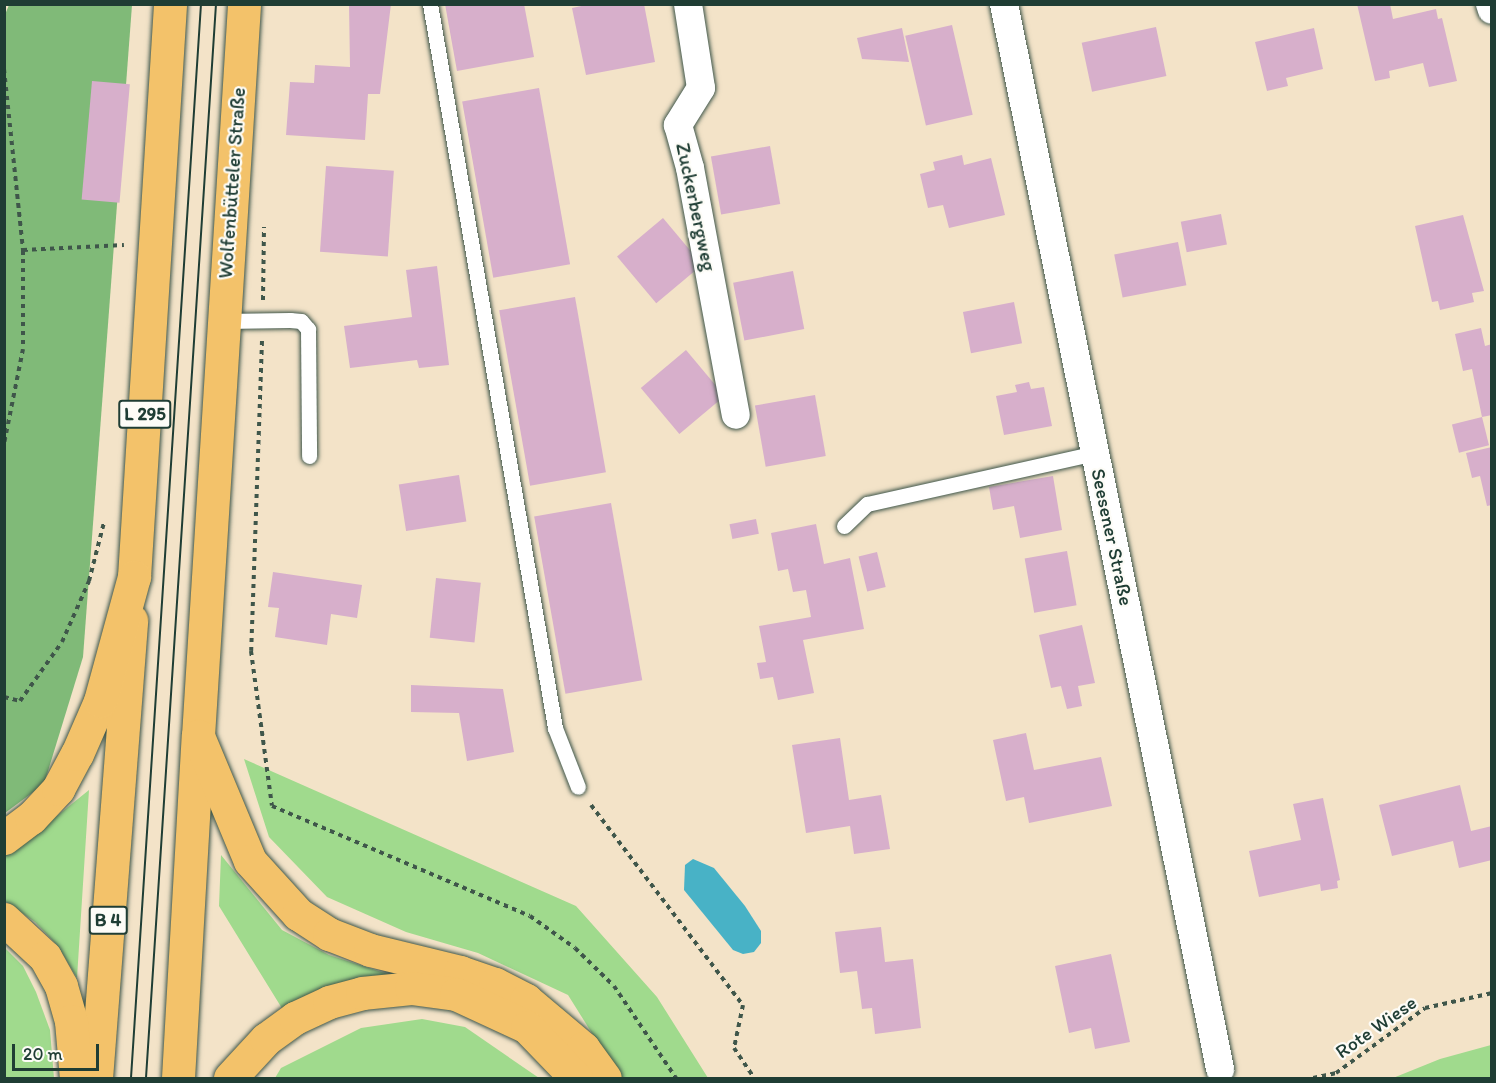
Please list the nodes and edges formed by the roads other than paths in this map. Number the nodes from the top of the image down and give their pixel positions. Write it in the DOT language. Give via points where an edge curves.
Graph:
graph roads {
  1 [pos="170,4"];
  2 [pos="244,4"];
  3 [pos="430,4"];
  4 [pos="688,4"];
  5 [pos="1004,4"];
  6 [pos="1490,4"];
  7 [pos="1491,10"];
  8 [pos="224,321"];
  9 [pos="736,415"];
  10 [pos="1095,453"];
  11 [pos="309,456"];
  12 [pos="844,526"];
  13 [pos="134,577"];
  14 [pos="198,736"];
  15 [pos="578,787"];
  16 [pos="4,838"];
  17 [pos="4,920"];
  18 [pos="1220,1069"];
  19 [pos="76,1078"];
  20 [pos="96,1078"];
  21 [pos="178,1078"];
  22 [pos="230,1078"];
  23 [pos="576,1078"];
  24 [pos="605,1078"];
  1 -- 13 [label="main road, L 295" via="144,248"];
  2 -- 8 [label="main road, Wolfenbütteler Straße"];
  3 -- 15 [label="lane" via="555,728"];
  4 -- 9 [label="street, Zuckerbergweg" via="700,88 678,125 690,168"];
  5 -- 10 [label="street, Seesener Straße"];
  6 -- 7 [label="street"];
  8 -- 11 [label="lane" via="301,321 308,329"];
  8 -- 14 [label="main road, Wolfenbütteler Straße"];
  10 -- 12 [label="lane" via="867,504"];
  10 -- 18 [label="street, Seesener Straße"];
  13 -- 16 [label="main road" via="100,701 78,754 58,789 31,818"];
  13 -- 20 [label="main road, B 4"];
  14 -- 21 [label="main road, Wolfenbütteler Straße"];
  14 -- 24 [label="main road" via="250,861 297,914 329,934 370,950 477,978 526,1000 583,1048"];
  17 -- 19 [label="main road" via="25,934 62,986 71,1021"];
  22 -- 23 [label="main road" via="266,1039 295,1018 351,996 411,988 456,994 527,1027"];
}
